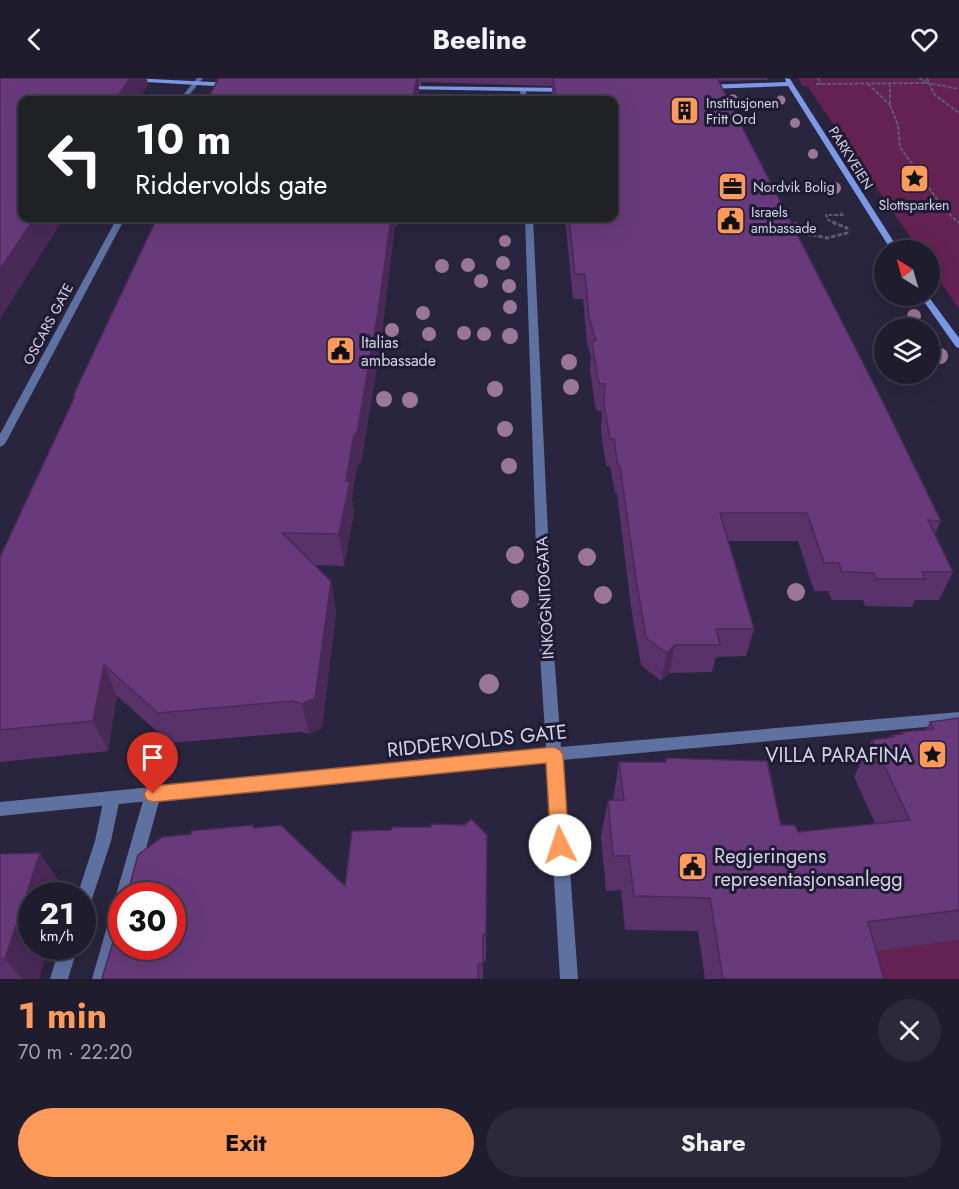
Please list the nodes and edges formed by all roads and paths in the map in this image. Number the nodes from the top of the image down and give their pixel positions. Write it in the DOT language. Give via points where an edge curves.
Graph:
graph roads {
  1 [pos="818,78"];
  2 [pos="919,78"];
  3 [pos="927,78"];
  4 [pos="128,80"];
  5 [pos="198,81"];
  6 [pos="788,81"];
  7 [pos="867,83"];
  8 [pos="890,83"];
  9 [pos="927,83"];
  10 [pos="235,85"];
  11 [pos="699,87"];
  12 [pos="393,88"];
  13 [pos="959,89"];
  14 [pos="580,90"];
  15 [pos="523,91"];
  16 [pos="185,96"];
  17 [pos="524,96"];
  18 [pos="891,105"];
  19 [pos="959,113"];
  20 [pos="838,207"];
  21 [pos="784,221"];
  22 [pos="119,222"];
  23 [pos="529,222"];
  24 [pos="959,223"];
  25 [pos="789,231"];
  26 [pos="808,236"];
  27 [pos="889,240"];
  28 [pos="931,306"];
  29 [pos="959,345"];
  30 [pos="0,444"];
  31 [pos="959,718"];
  32 [pos="554,755"];
  33 [pos="153,794"];
  34 [pos="112,798"];
  35 [pos="0,809"];
  36 [pos="90,882"];
  37 [pos="128,882"];
  38 [pos="108,954"];
  39 [pos="65,960"];
  40 [pos="59,979"];
  41 [pos="101,979"];
  42 [pos="569,979"];
  1 -- 7 [label="path" via="820,84"];
  2 -- 9 [label="path"];
  3 -- 9 [label="path"];
  4 -- 5 [label="street"];
  5 -- 10 [label="street"];
  5 -- 16 [label="street"];
  6 -- 11 [label="street"];
  6 -- 27 [label="street, PARKVEIEN"];
  7 -- 8 [label="path"];
  7 -- 18 [label="path"];
  8 -- 9 [label="path"];
  8 -- 18 [label="path"];
  9 -- 13 [label="path"];
  9 -- 19 [label="path" via="933,93"];
  12 -- 15 [label="street"];
  14 -- 15 [label="street"];
  15 -- 17 [label="street"];
  18 -- 24 [label="path" via="902,152"];
  20 -- 26 [label="path" via="843,214 826,215 828,220 844,225 847,233 838,238"];
  21 -- 26 [label="path" via="809,226 814,230"];
  22 -- 30 [label="street, OSCARS GATE"];
  23 -- 32 [label="street, INKOGNITOGATA"];
  25 -- 26 [label="path"];
  28 -- 29 [label="street"];
  31 -- 32 [label="street, RIDDERVOLDS GATE"];
  32 -- 33 [label="street, RIDDERVOLDS GATE"];
  32 -- 42 [label="street, INKOGNITOGATA"];
  33 -- 34 [label="street, RIDDERVOLDS GATE"];
  33 -- 37 [label="street"];
  34 -- 35 [label="street, RIDDERVOLDS GATE"];
  34 -- 36 [label="street"];
  38 -- 41 [label="street"];
  39 -- 40 [label="street"];
}
